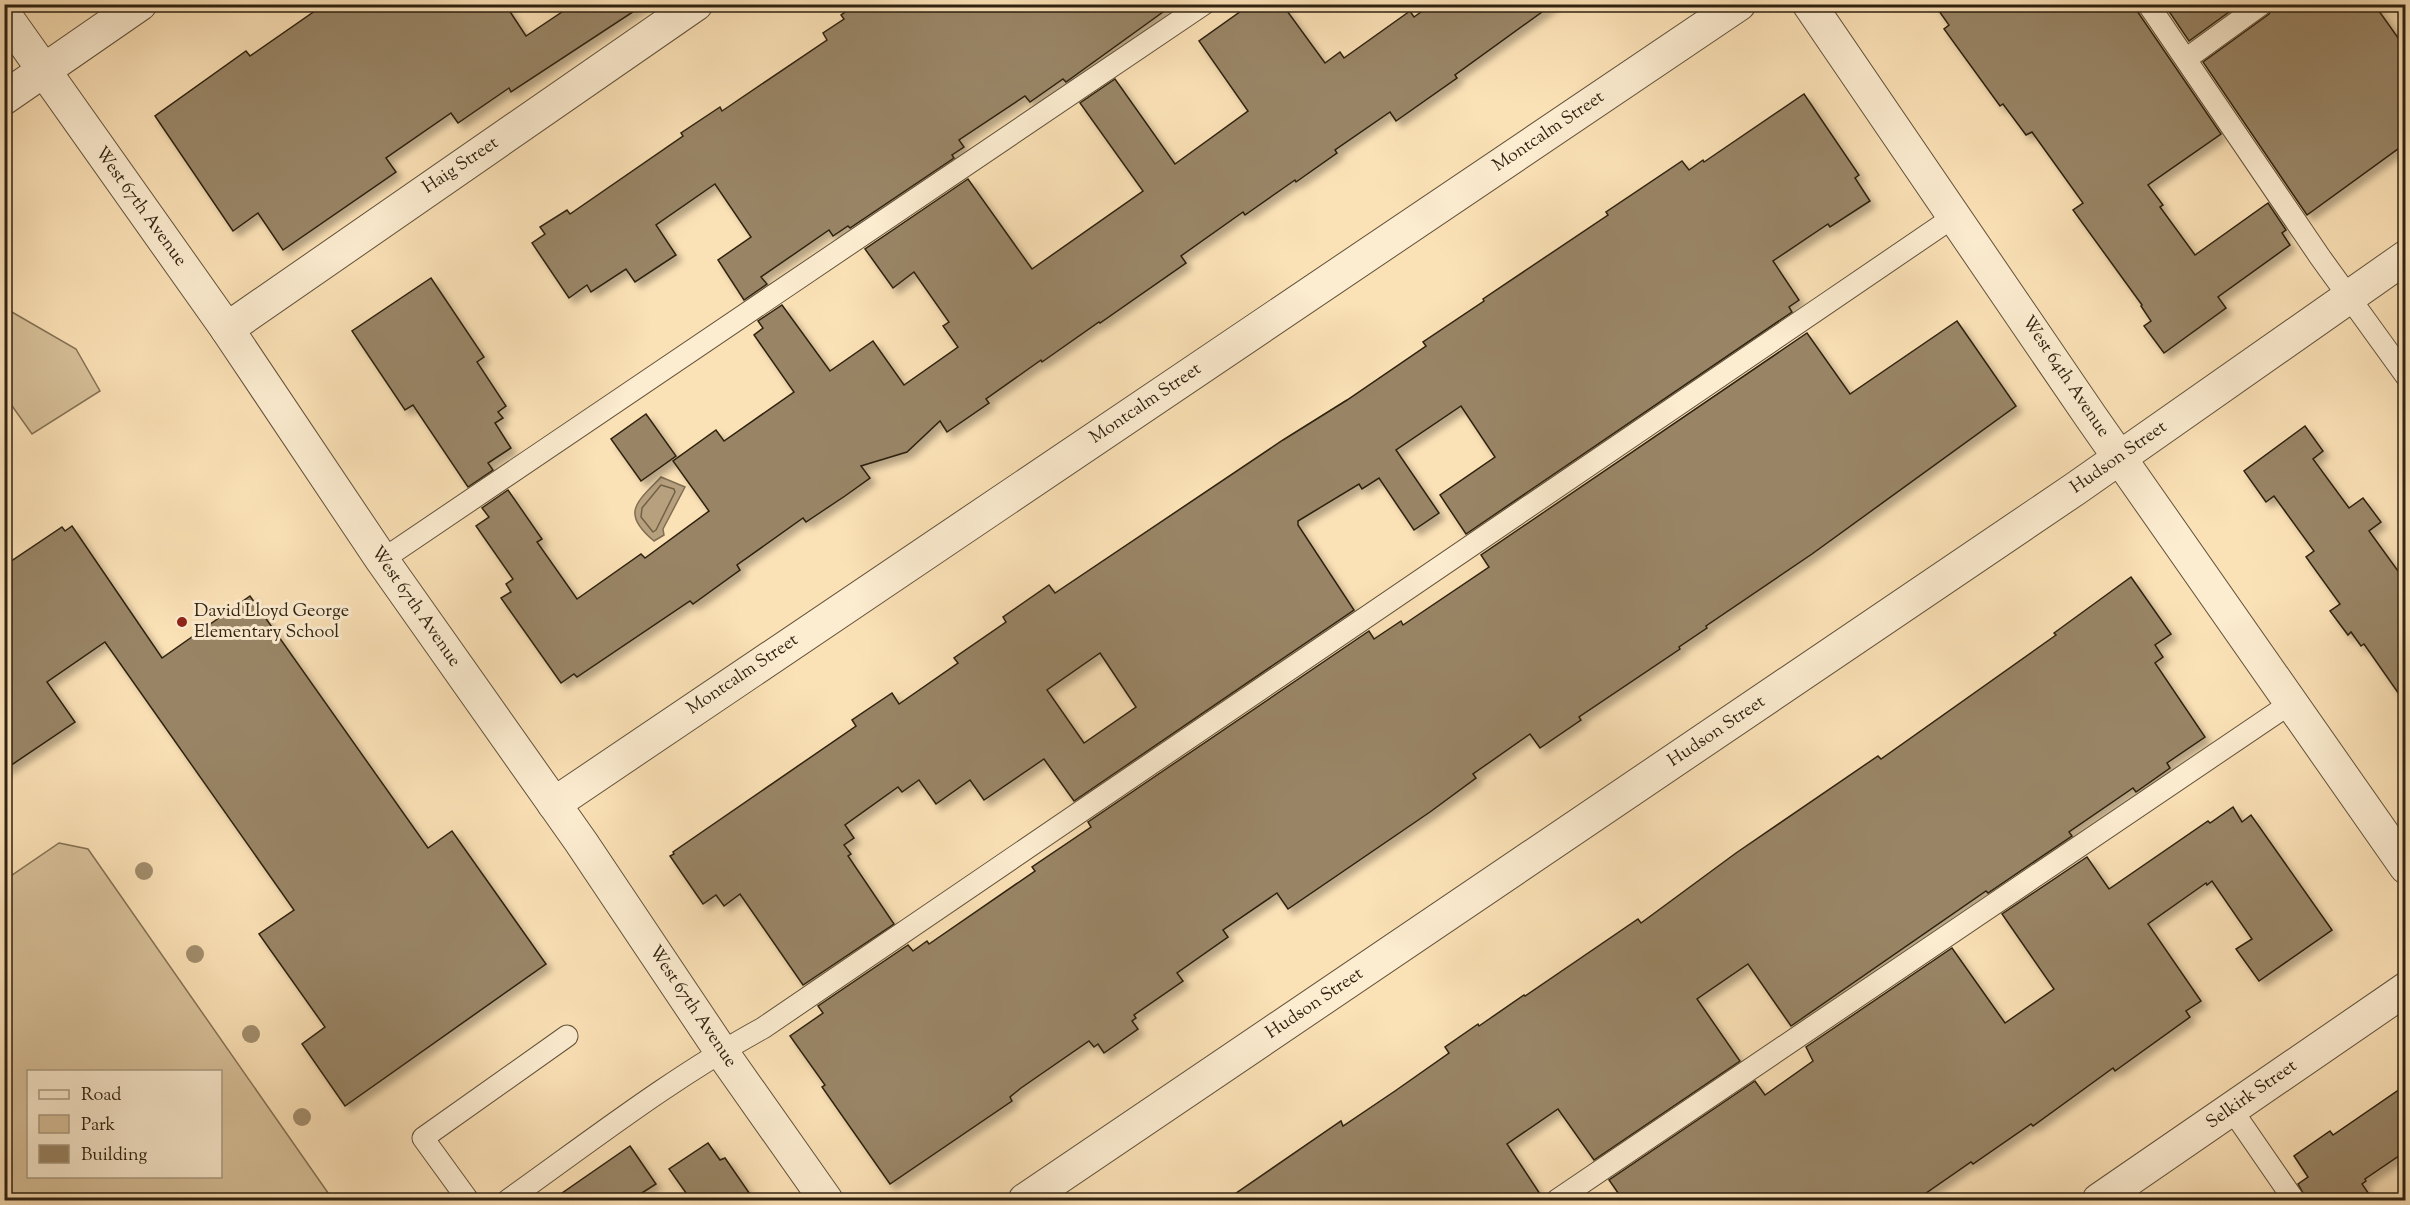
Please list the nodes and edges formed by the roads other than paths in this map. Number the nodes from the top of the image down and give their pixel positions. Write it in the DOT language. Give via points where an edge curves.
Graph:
graph roads {
  1 [pos="140,4"];
  2 [pos="696,4"];
  3 [pos="1203,4"];
  4 [pos="1739,4"];
  5 [pos="1809,4"];
  6 [pos="2148,4"];
  7 [pos="2262,4"];
  8 [pos="4,14"];
  9 [pos="2186,59"];
  10 [pos="44,71"];
  11 [pos="4,98"];
  12 [pos="1955,216"];
  13 [pos="2406,257"];
  14 [pos="2348,296"];
  15 [pos="227,329"];
  16 [pos="2406,376"];
  17 [pos="2120,457"];
  18 [pos="382,560"];
  19 [pos="2291,703"];
  20 [pos="554,804"];
  21 [pos="2406,867"];
  22 [pos="2406,989"];
  23 [pos="567,1036"];
  24 [pos="721,1051"];
  25 [pos="2232,1110"];
  26 [pos="468,1200"];
  27 [pos="508,1200"];
  28 [pos="826,1200"];
  29 [pos="1025,1200"];
  30 [pos="1557,1200"];
  31 [pos="2099,1200"];
  32 [pos="2294,1200"];
  1 -- 10 [label="street"];
  2 -- 15 [label="street, Haig Street"];
  3 -- 18 [label="lane"];
  4 -- 20 [label="street, Montcalm Street"];
  5 -- 12 [label="street, West 64th Avenue"];
  6 -- 9 [label="lane"];
  7 -- 9 [label="lane"];
  8 -- 10 [label="street, West 67th Avenue"];
  9 -- 14 [label="lane"];
  10 -- 11 [label="street"];
  10 -- 15 [label="street, West 67th Avenue"];
  12 -- 17 [label="street, West 64th Avenue"];
  12 -- 24 [label="lane" via="763,1028"];
  13 -- 14 [label="street, Hudson Street"];
  14 -- 16 [label="lane"];
  14 -- 17 [label="street, Hudson Street"];
  15 -- 18 [label="street, West 67th Avenue"];
  17 -- 19 [label="street, West 64th Avenue"];
  17 -- 29 [label="street, Hudson Street"];
  18 -- 20 [label="street, West 67th Avenue"];
  19 -- 21 [label="street, West 64th Avenue"];
  19 -- 30 [label="lane"];
  20 -- 24 [label="street, West 67th Avenue"];
  22 -- 25 [label="street, Selkirk Street"];
  23 -- 26 [label="lane" via="423,1138"];
  24 -- 27 [label="lane"];
  24 -- 28 [label="street, West 67th Avenue"];
  25 -- 31 [label="street, Selkirk Street"];
  25 -- 32 [label="lane"];
}
